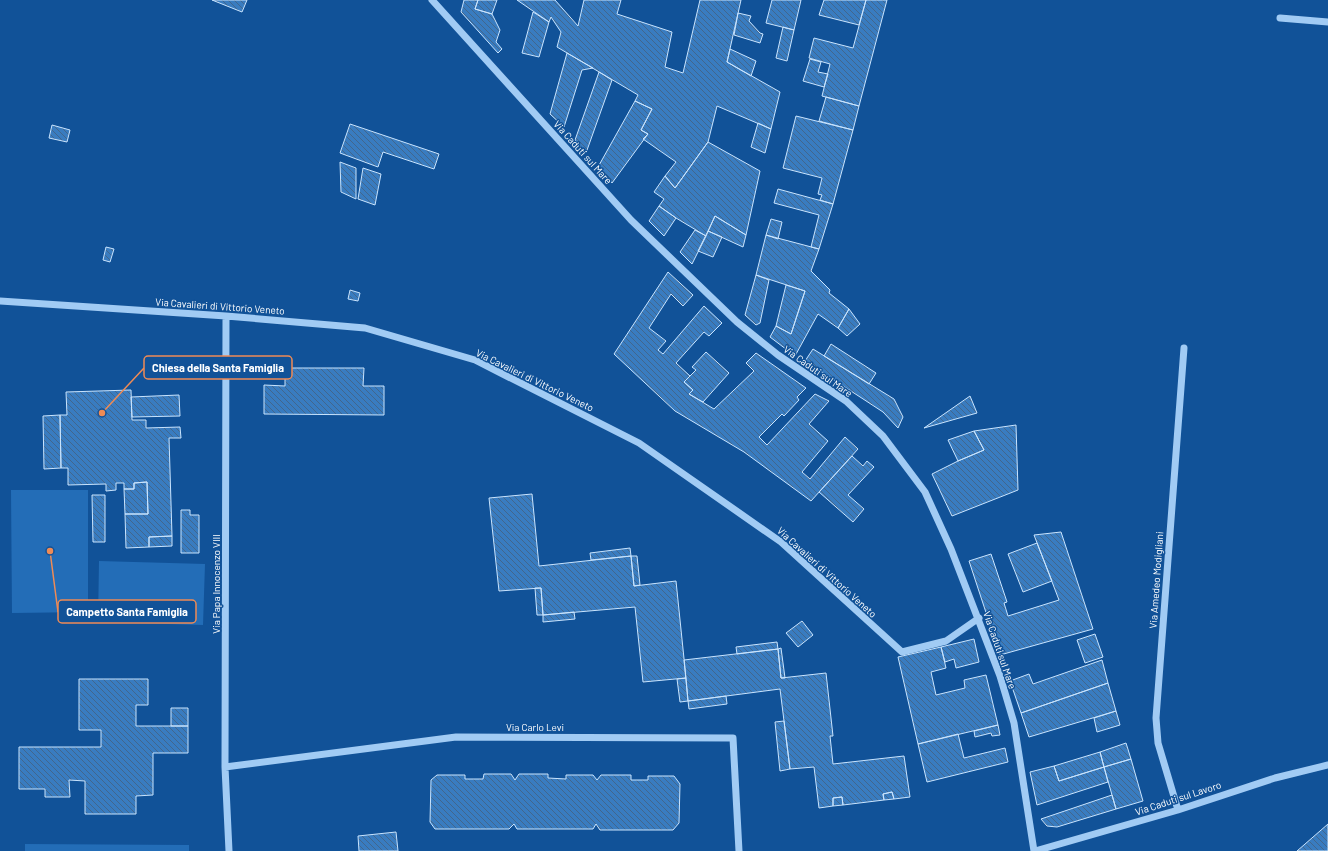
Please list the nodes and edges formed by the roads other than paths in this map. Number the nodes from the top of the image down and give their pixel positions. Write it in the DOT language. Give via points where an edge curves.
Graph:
graph roads {
  1 [pos="432,0"];
  2 [pos="1280,18"];
  3 [pos="1328,22"];
  4 [pos="0,301"];
  5 [pos="226,316"];
  6 [pos="1184,348"];
  7 [pos="978,618"];
  8 [pos="1328,764"];
  9 [pos="225,767"];
  10 [pos="1178,810"];
  11 [pos="229,851"];
  12 [pos="739,851"];
  13 [pos="1034,851"];
  1 -- 7 [label="street, Via Caduti sul Mare" via="631,220 698,285 737,322 778,355 846,401 883,436 925,492 952,549"];
  2 -- 3 [label="street"];
  4 -- 5 [label="street, Via Cavalieri di Vittorio Veneto"];
  5 -- 7 [label="street, Via Cavalieri di Vittorio Veneto" via="365,328 475,360 639,443 781,542 902,652 946,641"];
  5 -- 9 [label="street, Via Papa Innocenzo VIII"];
  6 -- 10 [label="street, Via Amedeo Modigliani" via="1156,718 1158,743"];
  7 -- 13 [label="street, Via Caduti sul Mare" via="1014,723"];
  8 -- 10 [label="street, Via Caduti sul Lavoro" via="1275,778"];
  9 -- 11 [label="street, Via Papa Innocenzo VIII"];
  9 -- 12 [label="street, Via Carlo Levi" via="456,737 733,738"];
  10 -- 13 [label="street, Via Caduti sul Lavoro"];
}
